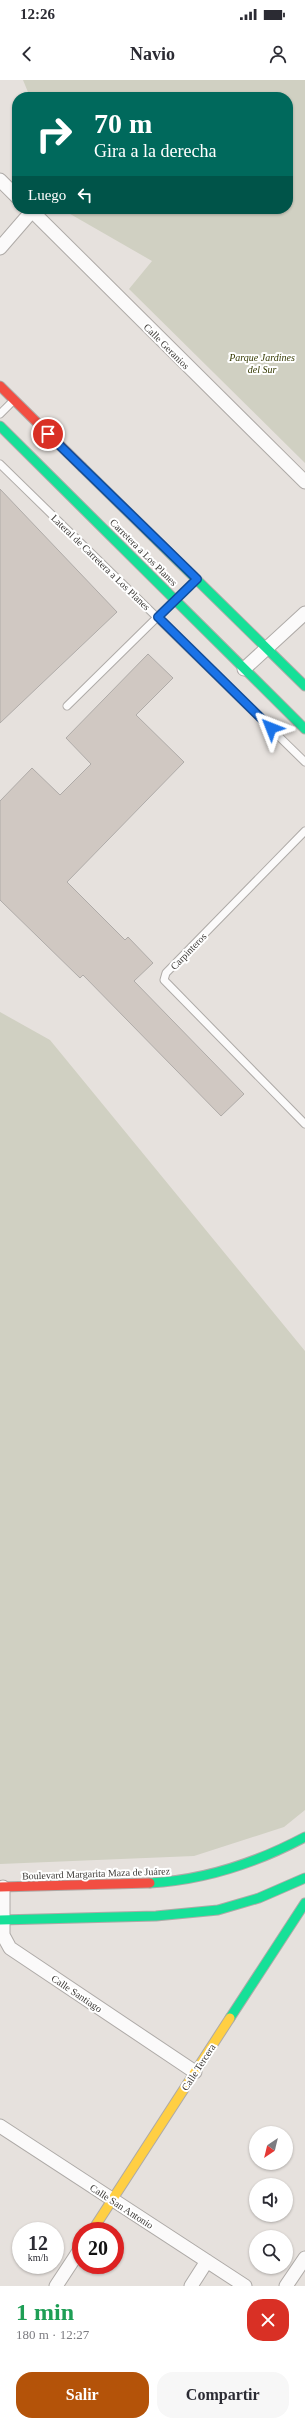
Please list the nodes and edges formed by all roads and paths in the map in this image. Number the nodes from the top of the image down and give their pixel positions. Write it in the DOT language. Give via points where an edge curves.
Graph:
graph roads {
  1 [pos="0,180"];
  2 [pos="12,191"];
  3 [pos="28,214"];
  4 [pos="35,214"];
  5 [pos="0,248"];
  6 [pos="0,386"];
  7 [pos="14,400"];
  8 [pos="0,414"];
  9 [pos="0,426"];
  10 [pos="0,464"];
  11 [pos="305,482"];
  12 [pos="197,579"];
  13 [pos="176,599"];
  14 [pos="305,612"];
  15 [pos="158,617"];
  16 [pos="267,648"];
  17 [pos="244,668"];
  18 [pos="305,686"];
  19 [pos="67,706"];
  20 [pos="305,728"];
  21 [pos="305,762"];
  22 [pos="305,831"];
  23 [pos="305,1124"];
  24 [pos="305,1837"];
  25 [pos="305,1878"];
  26 [pos="2,1887"];
  27 [pos="305,1903"];
  28 [pos="1,1920"];
  29 [pos="195,2072"];
  30 [pos="0,2126"];
  31 [pos="112,2200"];
  32 [pos="98,2222"];
  33 [pos="305,2258"];
  34 [pos="207,2261"];
  35 [pos="72,2262"];
  36 [pos="56,2286"];
  37 [pos="191,2286"];
  38 [pos="245,2286"];
  39 [pos="286,2286"];
  1 -- 2 [label="street"];
  3 -- 5 [label="street"];
  4 -- 11 [label="street, Calle Geranios"];
  6 -- 7 [label="main road, Carretera a Los Planes"];
  7 -- 8 [label="lane"];
  7 -- 12 [label="main road, Carretera a Los Planes"];
  9 -- 13 [label="main road, Carretera a Los Planes"];
  10 -- 15 [label="lane, Lateral de Carretera a Los Planes"];
  12 -- 13 [label="lane"];
  12 -- 16 [label="main road, Carretera a Los Planes"];
  13 -- 15 [label="lane"];
  13 -- 17 [label="main road, Carretera a Los Planes"];
  14 -- 16 [label="street"];
  15 -- 19 [label="lane"];
  15 -- 21 [label="lane, Lateral de Carretera a Los Planes"];
  16 -- 17 [label="street"];
  16 -- 18 [label="main road, Carretera a Los Planes"];
  17 -- 20 [label="main road, Carretera a Los Planes"];
  22 -- 23 [label="lane, Carpinteros" via="166,973 164,980"];
  24 -- 26 [label="main road, Boulevard Margarita Maza de Juárez" via="247,1865 208,1877 168,1883"];
  25 -- 28 [label="main road" via="259,1898 218,1910 156,1916"];
  26 -- 28 [label="street, Calle Santiago"];
  27 -- 29 [label="main road, Calle Tercera"];
  28 -- 29 [label="street, Calle Santiago" via="10,1948"];
  29 -- 31 [label="main road, Calle Tercera"];
  30 -- 31 [label="street, Calle San Antonio"];
  31 -- 32 [label="main road, Calle Tercera"];
  31 -- 34 [label="street, Calle San Antonio"];
  33 -- 39 [label="street"];
  34 -- 37 [label="street"];
  34 -- 38 [label="street, Calle San Antonio"];
  35 -- 36 [label="street"];
}
